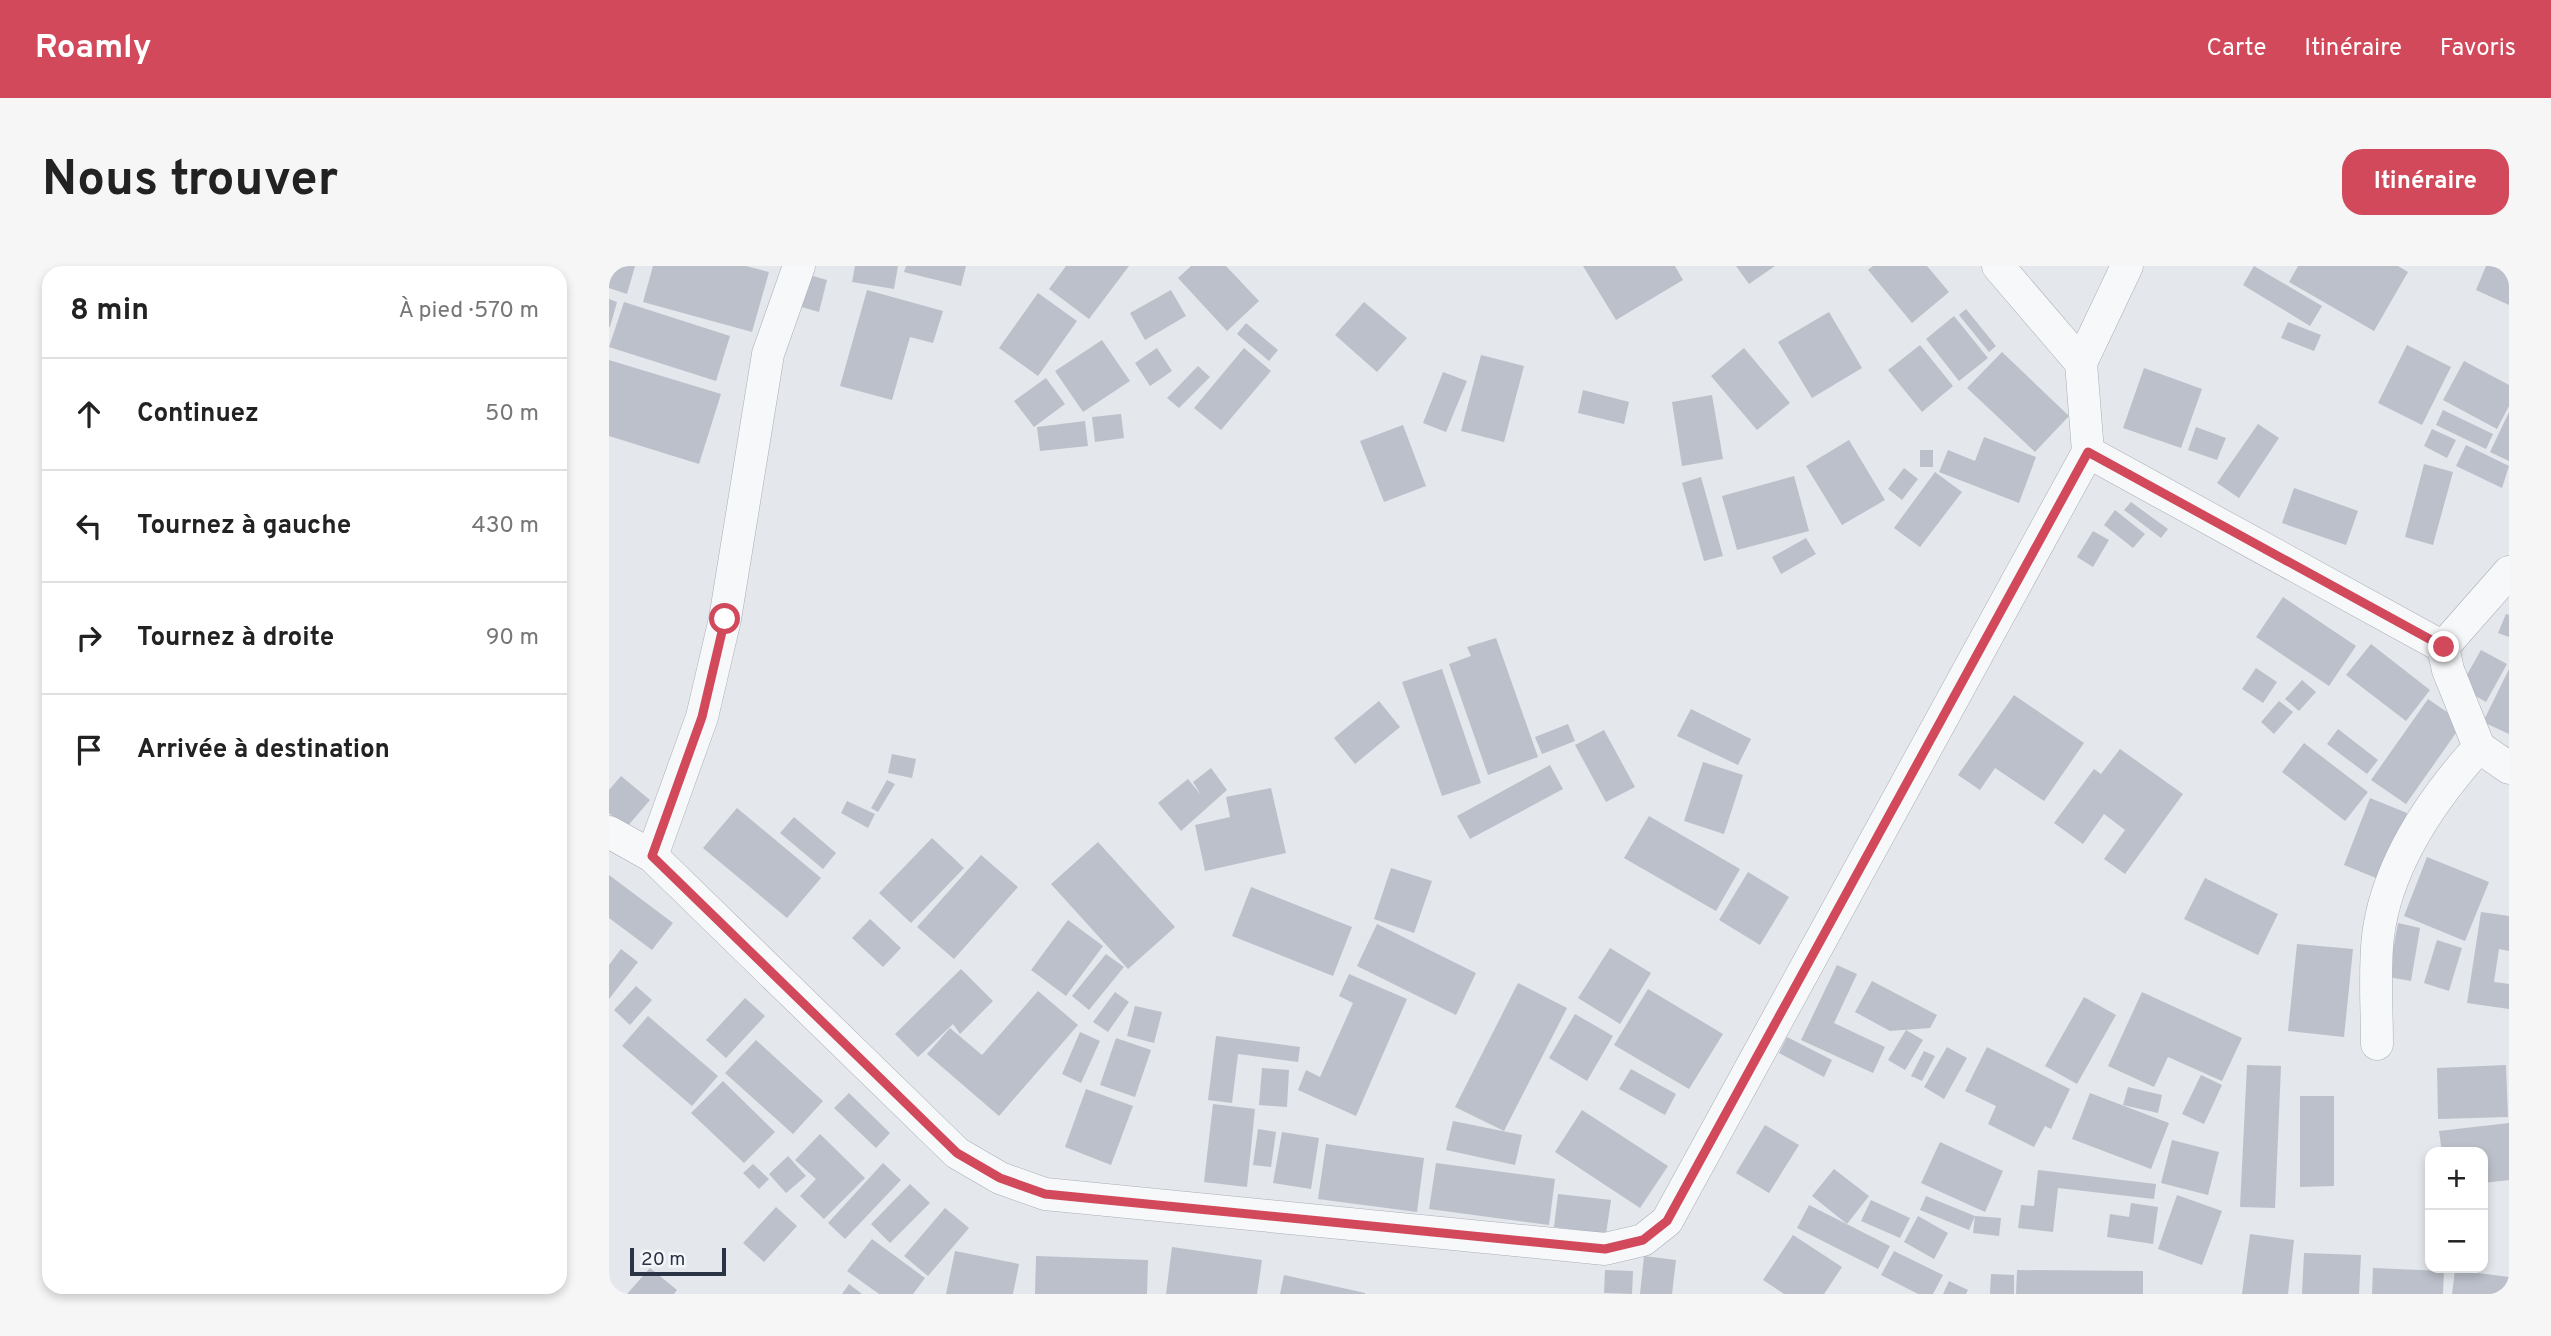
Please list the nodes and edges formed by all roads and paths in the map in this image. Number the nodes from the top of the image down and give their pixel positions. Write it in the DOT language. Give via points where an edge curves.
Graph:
graph roads {
  1 [pos="799,266"];
  2 [pos="1998,266"];
  3 [pos="2127,266"];
  4 [pos="2081,363"];
  5 [pos="2088,452"];
  6 [pos="2509,572"];
  7 [pos="2444,647"];
  8 [pos="2479,747"];
  9 [pos="2509,768"];
  10 [pos="609,832"];
  11 [pos="652,856"];
  12 [pos="2377,1044"];
  1 -- 11 [label="street" via="768,354 725,619 702,717"];
  2 -- 4 [label="street"];
  3 -- 4 [label="street"];
  4 -- 5 [label="street"];
  5 -- 7 [label="street"];
  5 -- 11 [label="street" via="1667,1221 1643,1240 1591,1248 1045,1194 1000,1178 957,1153"];
  6 -- 7 [label="street"];
  7 -- 8 [label="street" via="2448,670"];
  8 -- 9 [label="street"];
  8 -- 12 [label="street" via="2444,786 2419,825 2393,882 2378,935"];
  10 -- 11 [label="street"];
}
